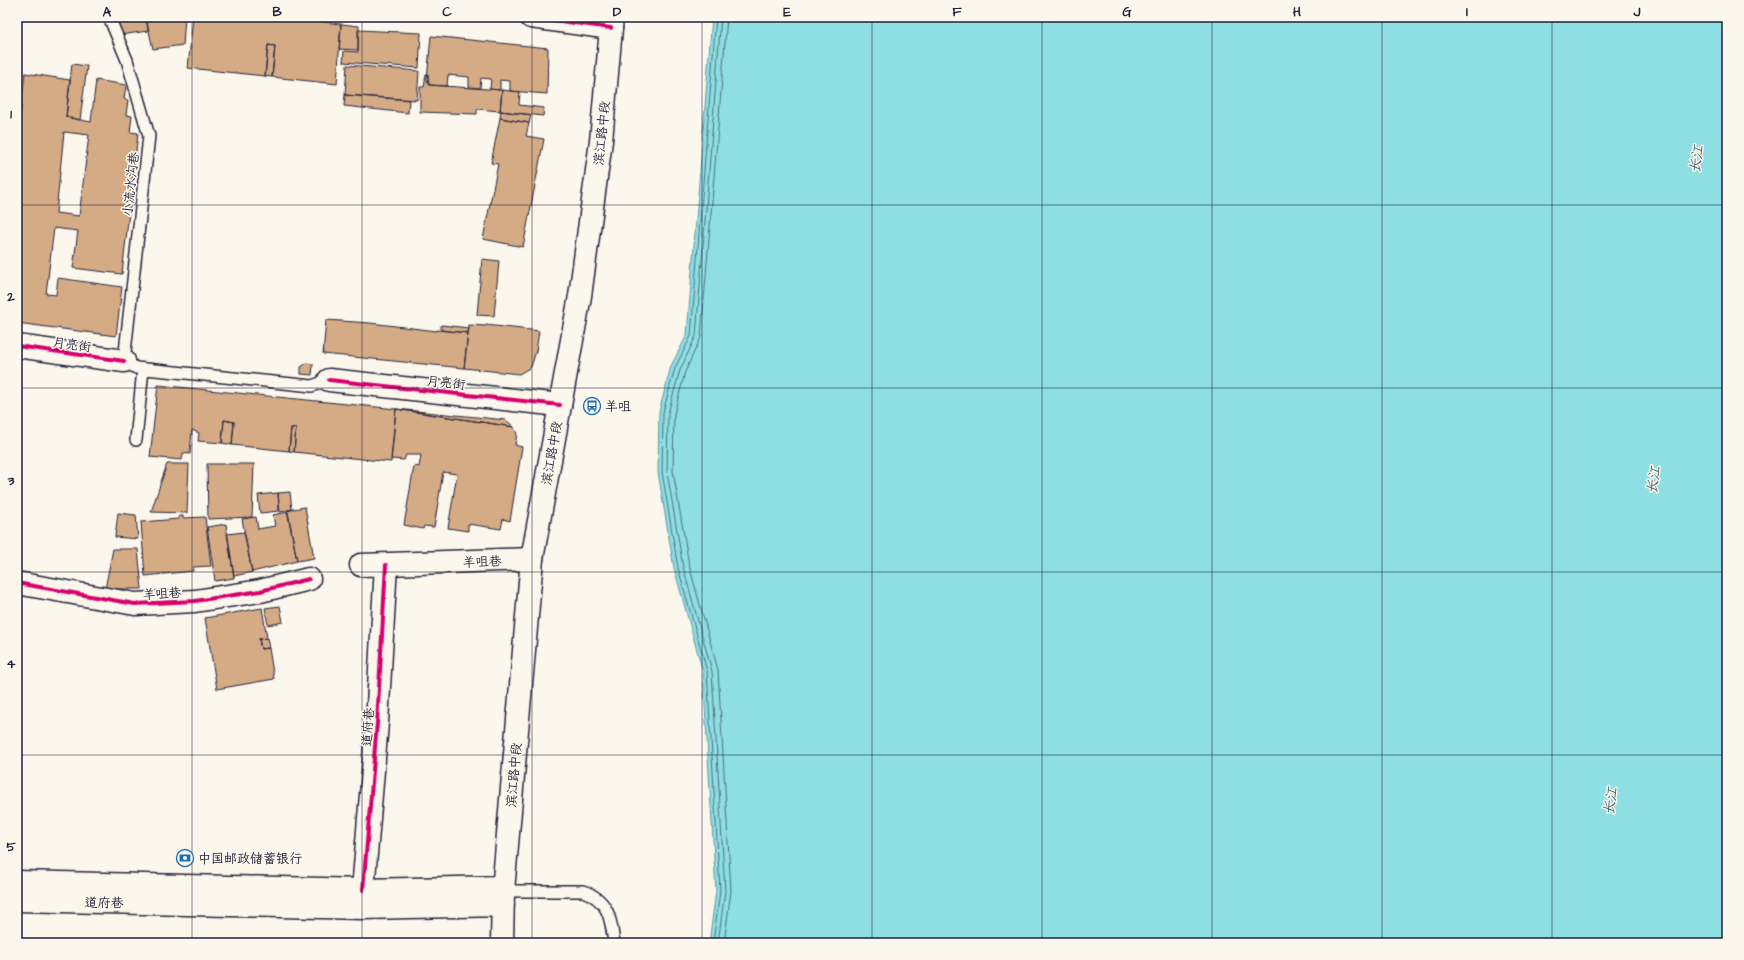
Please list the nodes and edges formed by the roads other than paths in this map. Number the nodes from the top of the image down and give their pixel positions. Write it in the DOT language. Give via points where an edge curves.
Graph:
graph roads {
  1 [pos="109,17"];
  2 [pos="531,17"];
  3 [pos="612,22"];
  4 [pos="17,346"];
  5 [pos="133,365"];
  6 [pos="329,380"];
  7 [pos="560,405"];
  8 [pos="136,440"];
  9 [pos="532,559"];
  10 [pos="361,565"];
  11 [pos="386,565"];
  12 [pos="308,579"];
  13 [pos="17,583"];
  14 [pos="17,882"];
  15 [pos="363,890"];
  16 [pos="503,895"];
  17 [pos="17,900"];
  18 [pos="502,943"];
  19 [pos="614,943"];
  1 -- 5 [label="lane, 小流水沟巷" via="127,60 149,136"];
  2 -- 3 [label="main road"];
  3 -- 7 [label="main road, 滨江路中段" via="601,141 581,289"];
  4 -- 5 [label="main road, 月亮街"];
  5 -- 6 [label="lane, 月亮街" via="312,386"];
  5 -- 8 [label="lane, 小流水沟巷"];
  6 -- 7 [label="main road, 月亮街"];
  7 -- 9 [label="main road, 滨江路中段"];
  9 -- 11 [label="main road, 羊咀巷"];
  9 -- 16 [label="main road, 滨江路中段"];
  10 -- 11 [label="main road, 羊咀巷"];
  11 -- 15 [label="main road, 道府巷" via="377,723"];
  12 -- 13 [label="main road, 羊咀巷" via="195,601 135,604"];
  14 -- 15 [label="main road, 道府巷"];
  15 -- 16 [label="main road, 道府巷"];
  16 -- 17 [label="main road, 道府巷" via="363,908"];
  16 -- 18 [label="main road, 滨江路中段"];
  16 -- 19 [label="lane" via="583,891 591,893 606,908 611,920"];
}
